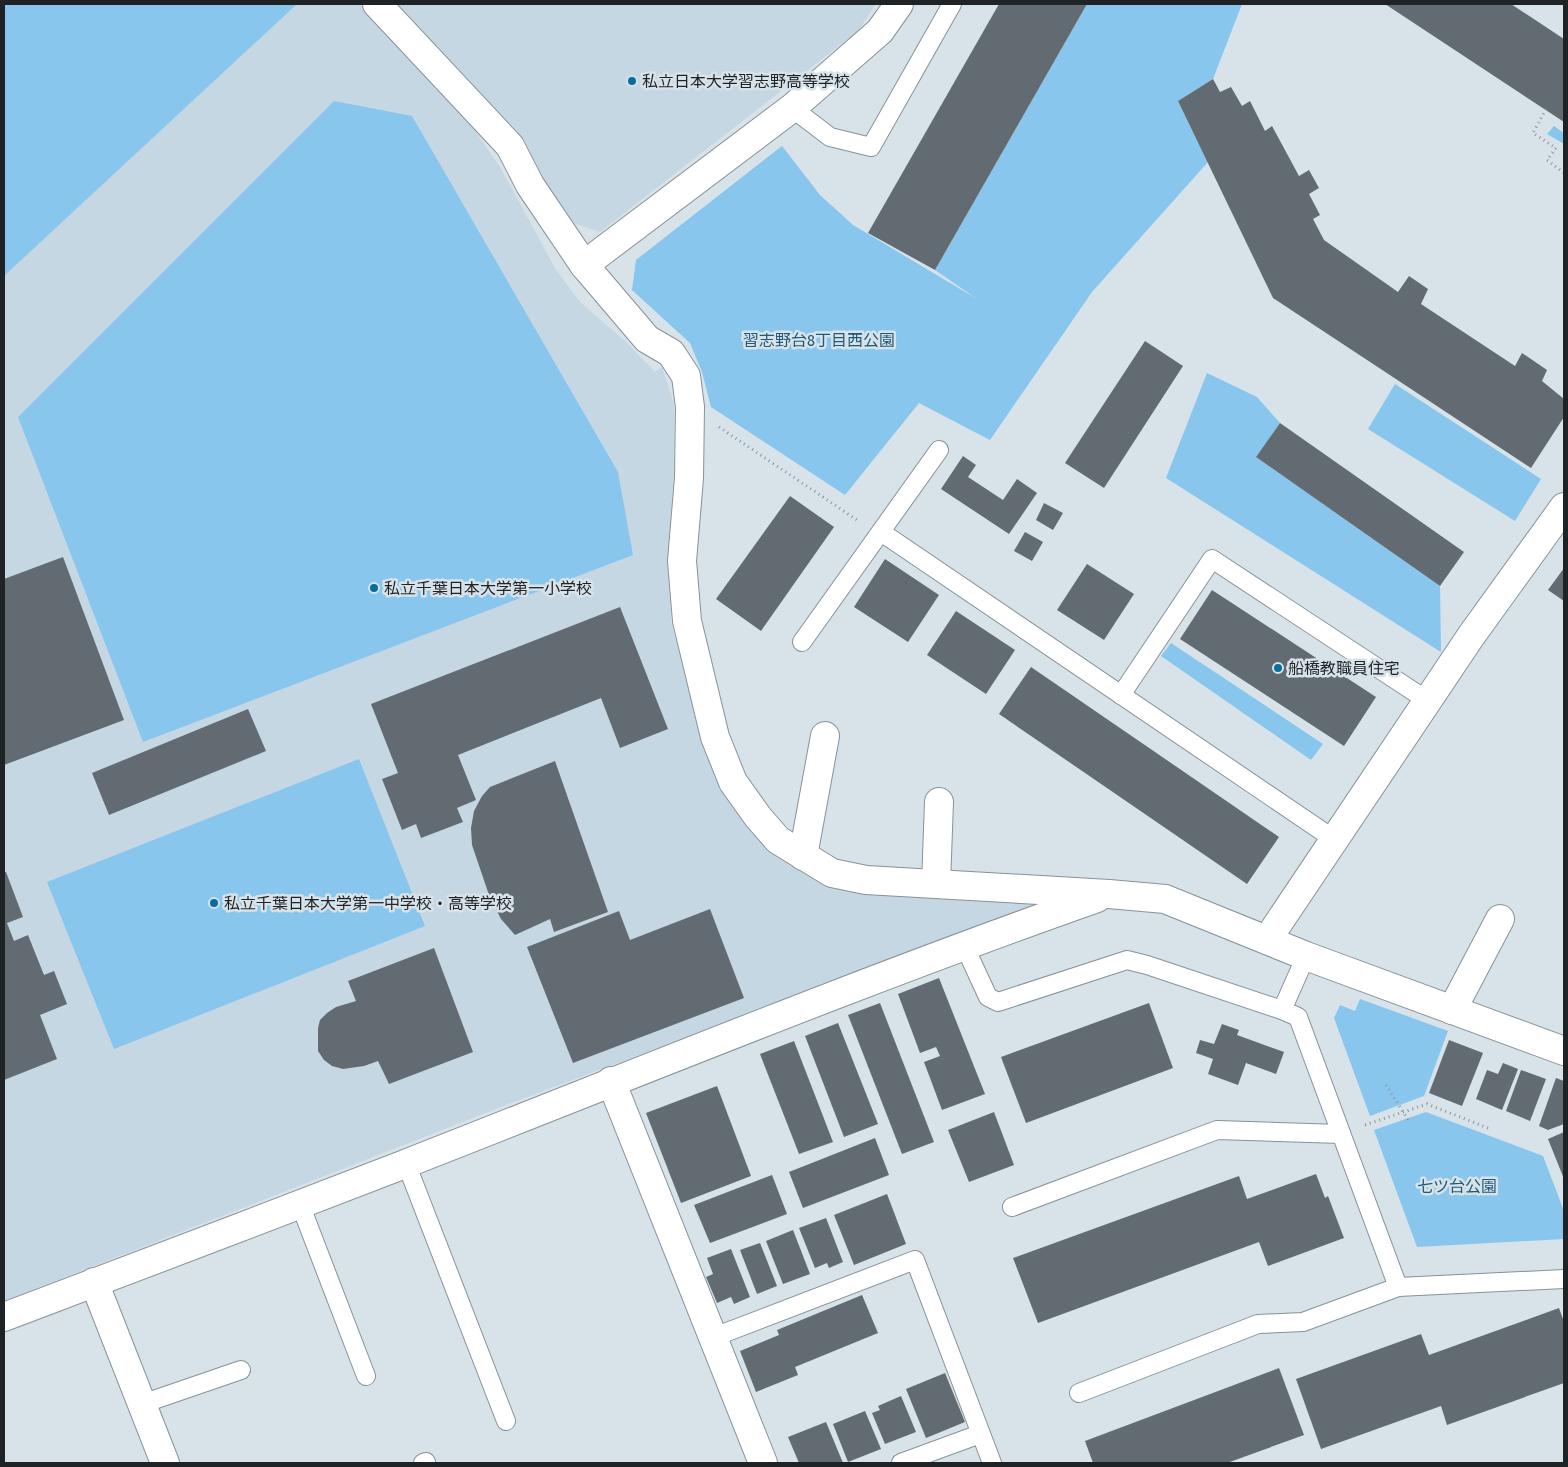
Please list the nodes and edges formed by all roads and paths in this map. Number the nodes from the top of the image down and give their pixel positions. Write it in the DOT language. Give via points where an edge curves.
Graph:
graph roads {
  1 [pos="377,4"];
  2 [pos="899,4"];
  3 [pos="952,4"];
  4 [pos="792,108"];
  5 [pos="1546,109"];
  6 [pos="1564,172"];
  7 [pos="584,265"];
  8 [pos="744,443"];
  9 [pos="940,450"];
  10 [pos="1564,507"];
  11 [pos="880,534"];
  12 [pos="802,642"];
  13 [pos="1121,695"];
  14 [pos="1428,701"];
  15 [pos="825,736"];
  16 [pos="939,802"];
  17 [pos="1335,840"];
  18 [pos="803,856"];
  19 [pos="936,884"];
  20 [pos="1109,894"];
  21 [pos="1500,920"];
  22 [pos="1267,940"];
  23 [pos="964,945"];
  24 [pos="1306,956"];
  25 [pos="1282,1010"];
  26 [pos="1452,1010"];
  27 [pos="1564,1052"];
  28 [pos="611,1081"];
  29 [pos="1386,1085"];
  30 [pos="1403,1112"];
  31 [pos="1410,1123"];
  32 [pos="1488,1128"];
  33 [pos="1341,1134"];
  34 [pos="406,1164"];
  35 [pos="300,1204"];
  36 [pos="1012,1207"];
  37 [pos="1564,1279"];
  38 [pos="94,1282"];
  39 [pos="1398,1287"];
  40 [pos="4,1317"];
  41 [pos="714,1337"];
  42 [pos="241,1370"];
  43 [pos="366,1376"];
  44 [pos="1079,1393"];
  45 [pos="142,1404"];
  46 [pos="506,1421"];
  47 [pos="980,1434"];
  48 [pos="165,1463"];
  49 [pos="763,1463"];
  50 [pos="901,1463"];
  51 [pos="992,1463"];
  1 -- 7 [label="street" via="510,146 530,185"];
  2 -- 4 [label="street" via="880,30"];
  3 -- 4 [label="lane" via="871,147 830,136"];
  4 -- 7 [label="street"];
  5 -- 6 [label="path" via="1533,133 1556,148 1547,160"];
  7 -- 18 [label="street" via="647,339 671,353 686,376 690,406 683,570 687,621 713,727 733,782 778,840"];
  8 -- 11 [label="path"];
  9 -- 11 [label="lane"];
  10 -- 14 [label="street"];
  11 -- 12 [label="lane"];
  11 -- 13 [label="lane"];
  13 -- 14 [label="lane" via="1212,559"];
  13 -- 17 [label="lane"];
  14 -- 17 [label="street"];
  15 -- 18 [label="street"];
  16 -- 19 [label="street"];
  17 -- 22 [label="street"];
  18 -- 19 [label="street" via="832,873 866,880"];
  19 -- 20 [label="street"];
  20 -- 22 [label="street" via="1165,899"];
  20 -- 23 [label="street"];
  21 -- 26 [label="street"];
  22 -- 24 [label="street"];
  23 -- 25 [label="lane" via="988,997 998,1002 1127,960"];
  23 -- 28 [label="street"];
  24 -- 25 [label="lane"];
  24 -- 26 [label="street"];
  25 -- 33 [label="lane" via="1298,1017"];
  26 -- 27 [label="street"];
  28 -- 34 [label="street"];
  28 -- 41 [label="street"];
  29 -- 30 [label="path"];
  30 -- 31 [label="path"];
  30 -- 32 [label="path" via="1427,1104"];
  30 -- 33 [label="path"];
  33 -- 36 [label="lane" via="1217,1130"];
  33 -- 39 [label="lane"];
  34 -- 35 [label="street"];
  34 -- 46 [label="lane"];
  35 -- 38 [label="street"];
  35 -- 43 [label="lane"];
  37 -- 39 [label="lane"];
  38 -- 40 [label="street"];
  38 -- 45 [label="street"];
  39 -- 44 [label="lane" via="1303,1322 1258,1324"];
  41 -- 47 [label="lane" via="915,1260"];
  41 -- 49 [label="street"];
  42 -- 45 [label="lane"];
  45 -- 48 [label="street"];
  47 -- 50 [label="lane"];
  47 -- 51 [label="lane"];
}
